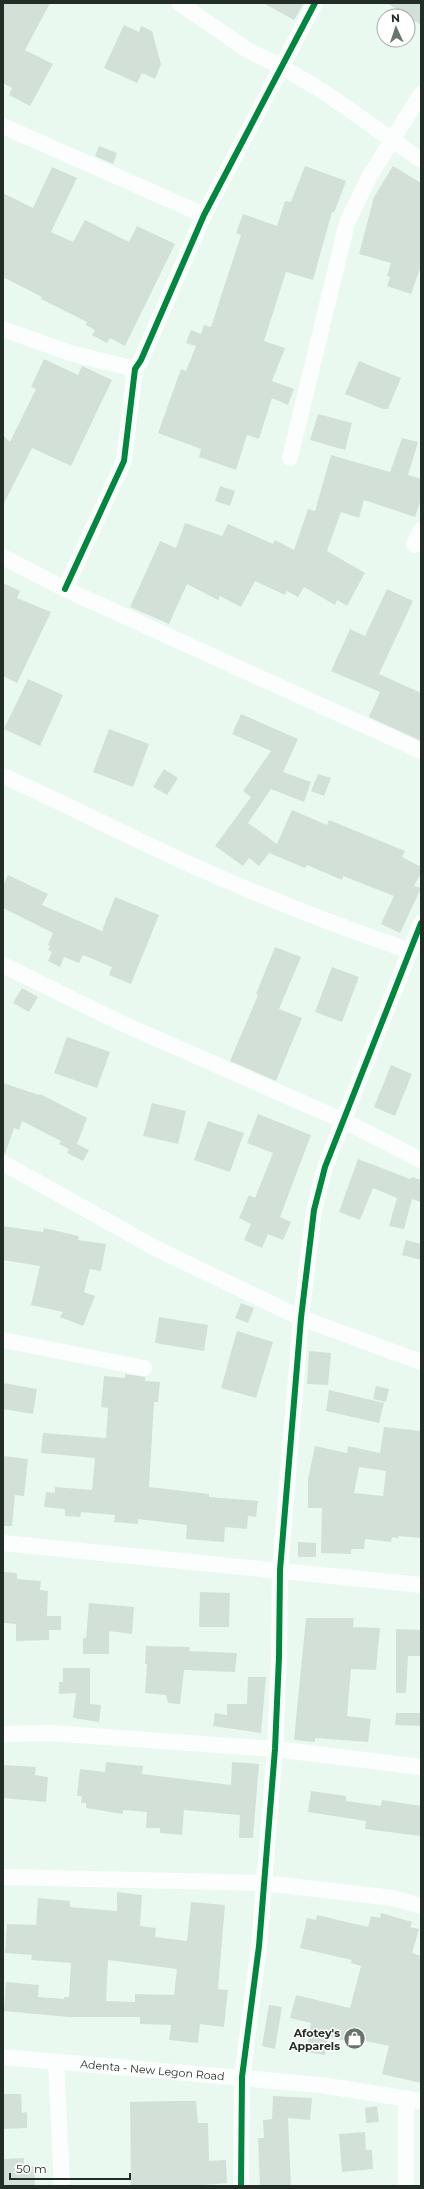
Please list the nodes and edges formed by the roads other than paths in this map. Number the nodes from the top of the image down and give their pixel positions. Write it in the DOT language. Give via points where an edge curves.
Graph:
graph roads {
  1 [pos="179,3"];
  2 [pos="315,3"];
  3 [pos="282,67"];
  4 [pos="421,94"];
  5 [pos="3,126"];
  6 [pos="393,139"];
  7 [pos="421,160"];
  8 [pos="204,215"];
  9 [pos="3,329"];
  10 [pos="135,370"];
  11 [pos="290,458"];
  12 [pos="421,530"];
  13 [pos="414,545"];
  14 [pos="3,557"];
  15 [pos="65,588"];
  16 [pos="421,751"];
  17 [pos="3,776"];
  18 [pos="421,923"];
  19 [pos="410,951"];
  20 [pos="3,965"];
  21 [pos="344,1121"];
  22 [pos="421,1160"];
  23 [pos="3,1163"];
  24 [pos="301,1318"];
  25 [pos="3,1340"];
  26 [pos="421,1362"];
  27 [pos="144,1368"];
  28 [pos="3,1543"];
  29 [pos="280,1570"];
  30 [pos="421,1585"];
  31 [pos="3,1734"];
  32 [pos="275,1749"];
  33 [pos="421,1767"];
  34 [pos="3,1877"];
  35 [pos="264,1883"];
  36 [pos="421,1906"];
  37 [pos="3,2057"];
  38 [pos="56,2062"];
  39 [pos="242,2077"];
  40 [pos="413,2099"];
  41 [pos="62,2186"];
  42 [pos="241,2186"];
  43 [pos="406,2186"];
  1 -- 3 [label="street" via="249,51"];
  2 -- 3 [label="street"];
  3 -- 6 [label="street"];
  3 -- 8 [label="street"];
  4 -- 6 [label="street"];
  5 -- 8 [label="street"];
  6 -- 7 [label="street"];
  6 -- 11 [label="street" via="369,177 347,223"];
  8 -- 10 [label="street"];
  9 -- 10 [label="street" via="70,353"];
  10 -- 15 [label="street" via="124,461"];
  12 -- 13 [label="street"];
  14 -- 15 [label="street"];
  15 -- 16 [label="street"];
  17 -- 19 [label="street" via="193,866 278,902"];
  18 -- 19 [label="street"];
  19 -- 21 [label="street"];
  20 -- 21 [label="street" via="121,1023"];
  21 -- 22 [label="street"];
  21 -- 24 [label="street" via="325,1167 314,1210"];
  23 -- 24 [label="street" via="157,1249"];
  24 -- 26 [label="street"];
  24 -- 29 [label="street"];
  25 -- 27 [label="street"];
  28 -- 29 [label="street"];
  29 -- 30 [label="street"];
  29 -- 32 [label="street"];
  31 -- 32 [label="street" via="50,1733"];
  32 -- 33 [label="street"];
  32 -- 35 [label="street"];
  34 -- 35 [label="street"];
  35 -- 36 [label="street" via="393,1898"];
  35 -- 39 [label="street" via="259,1946"];
  37 -- 38 [label="street, Adenta - New Legon Road"];
  38 -- 39 [label="street, Adenta - New Legon Road"];
  38 -- 41 [label="street"];
  39 -- 40 [label="street, Adenta - New Legon Road"];
  39 -- 42 [label="street"];
  40 -- 43 [label="street"];
}
